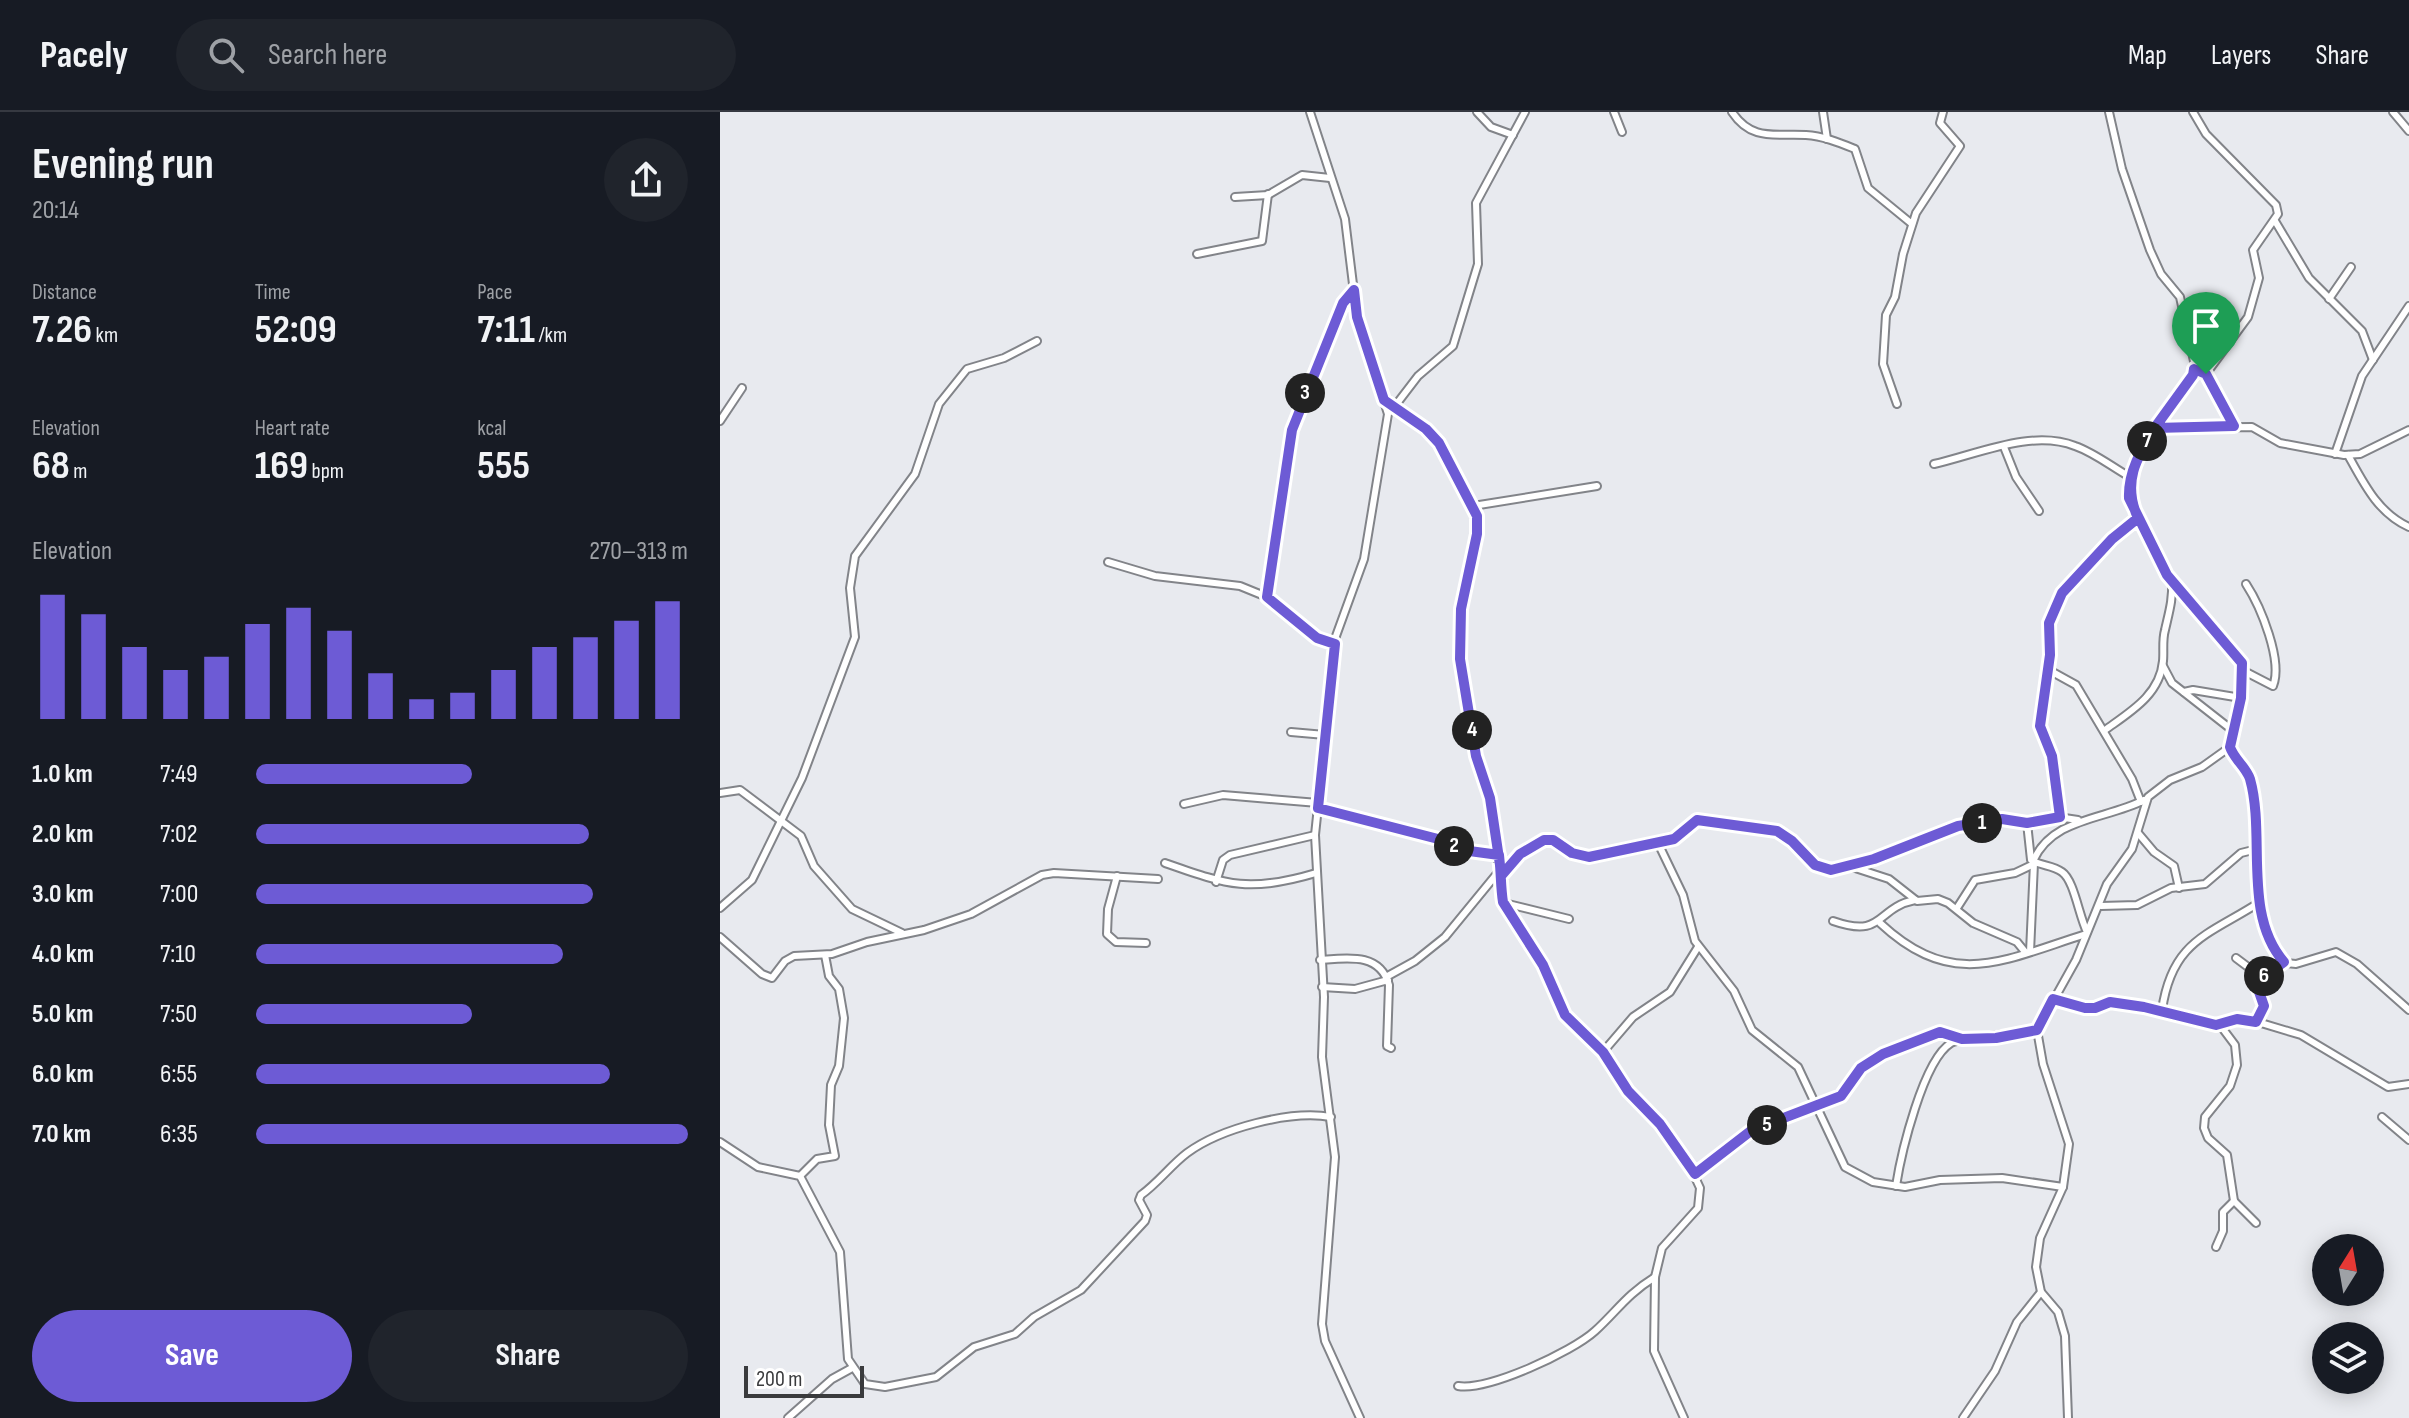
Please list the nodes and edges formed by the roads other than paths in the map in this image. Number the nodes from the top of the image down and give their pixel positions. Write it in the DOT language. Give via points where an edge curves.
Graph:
graph roads {
  1 [pos="1310,112"];
  2 [pos="1477,112"];
  3 [pos="1525,112"];
  4 [pos="1614,112"];
  5 [pos="1732,112"];
  6 [pos="1823,112"];
  7 [pos="1943,112"];
  8 [pos="2193,112"];
  9 [pos="2393,112"];
  10 [pos="2110,113"];
  11 [pos="2409,131"];
  12 [pos="1622,132"];
  13 [pos="1513,135"];
  14 [pos="1827,139"];
  15 [pos="1330,178"];
  16 [pos="1268,194"];
  17 [pos="1235,197"];
  18 [pos="2275,221"];
  19 [pos="1912,224"];
  20 [pos="1197,254"];
  21 [pos="2351,267"];
  22 [pos="1354,290"];
  23 [pos="2329,299"];
  24 [pos="2409,306"];
  25 [pos="1037,341"];
  26 [pos="2373,360"];
  27 [pos="2194,369"];
  28 [pos="2206,374"];
  29 [pos="742,388"];
  30 [pos="1384,400"];
  31 [pos="1897,404"];
  32 [pos="1395,406"];
  33 [pos="720,421"];
  34 [pos="2234,426"];
  35 [pos="2155,428"];
  36 [pos="2409,430"];
  37 [pos="2004,447"];
  38 [pos="2335,454"];
  39 [pos="2348,455"];
  40 [pos="1934,464"];
  41 [pos="2130,477"];
  42 [pos="1597,486"];
  43 [pos="1473,506"];
  44 [pos="2039,511"];
  45 [pos="2138,518"];
  46 [pos="2409,527"];
  47 [pos="1108,562"];
  48 [pos="2172,581"];
  49 [pos="2246,584"];
  50 [pos="1267,597"];
  51 [pos="1335,644"];
  52 [pos="2162,665"];
  53 [pos="2047,669"];
  54 [pos="2242,670"];
  55 [pos="2184,692"];
  56 [pos="2241,698"];
  57 [pos="2105,730"];
  58 [pos="2232,730"];
  59 [pos="1291,732"];
  60 [pos="1325,735"];
  61 [pos="2230,747"];
  62 [pos="720,793"];
  63 [pos="2144,800"];
  64 [pos="1184,804"];
  65 [pos="1318,805"];
  66 [pos="2060,817"];
  67 [pos="2078,820"];
  68 [pos="783,821"];
  69 [pos="2027,823"];
  70 [pos="2138,833"];
  71 [pos="1315,835"];
  72 [pos="1657,841"];
  73 [pos="2257,849"];
  74 [pos="1499,855"];
  75 [pos="1165,863"];
  76 [pos="2034,863"];
  77 [pos="1848,866"];
  78 [pos="1316,873"];
  79 [pos="1500,873"];
  80 [pos="1117,876"];
  81 [pos="1158,879"];
  82 [pos="1216,882"];
  83 [pos="2179,888"];
  84 [pos="1915,900"];
  85 [pos="2260,902"];
  86 [pos="1504,903"];
  87 [pos="2101,906"];
  88 [pos="720,908"];
  89 [pos="1957,908"];
  90 [pos="1569,919"];
  91 [pos="1833,921"];
  92 [pos="1880,923"];
  93 [pos="2087,933"];
  94 [pos="906,934"];
  95 [pos="720,937"];
  96 [pos="1146,943"];
  97 [pos="1698,947"];
  98 [pos="2028,952"];
  99 [pos="825,955"];
  100 [pos="2236,958"];
  101 [pos="1320,960"];
  102 [pos="2284,962"];
  103 [pos="2271,970"];
  104 [pos="1387,978"];
  105 [pos="1322,987"];
  106 [pos="2053,999"];
  107 [pos="2162,1010"];
  108 [pos="2409,1010"];
  109 [pos="2256,1022"];
  110 [pos="2220,1025"];
  111 [pos="2037,1030"];
  112 [pos="1962,1039"];
  113 [pos="1391,1048"];
  114 [pos="1603,1052"];
  115 [pos="2409,1084"];
  116 [pos="1814,1104"];
  117 [pos="1331,1117"];
  118 [pos="2382,1117"];
  119 [pos="2409,1140"];
  120 [pos="720,1142"];
  121 [pos="1695,1174"];
  122 [pos="800,1176"];
  123 [pos="1896,1186"];
  124 [pos="2063,1187"];
  125 [pos="2234,1201"];
  126 [pos="2256,1223"];
  127 [pos="2216,1247"];
  128 [pos="1655,1277"];
  129 [pos="2041,1292"];
  130 [pos="852,1368"];
  131 [pos="1458,1386"];
  132 [pos="788,1418"];
  133 [pos="1360,1418"];
  134 [pos="1684,1418"];
  135 [pos="1963,1418"];
  136 [pos="2068,1418"];
  1 -- 15 [label="street"];
  2 -- 13 [label="street" via="1491,127"];
  3 -- 13 [label="street"];
  4 -- 12 [label="street"];
  5 -- 14 [label="street" via="1760,135"];
  6 -- 14 [label="street"];
  7 -- 19 [label="street" via="1943,130 1960,146"];
  8 -- 18 [label="street" via="2206,134 2276,205"];
  9 -- 11 [label="street"];
  10 -- 27 [label="street" via="2122,169 2150,250 2180,297"];
  13 -- 32 [label="street" via="1476,203 1478,264 1453,346 1418,376"];
  14 -- 19 [label="street" via="1855,149 1871,192"];
  15 -- 16 [label="street" via="1302,175"];
  15 -- 22 [label="street" via="1350,242"];
  16 -- 17 [label="street"];
  16 -- 20 [label="street" via="1262,241"];
  18 -- 23 [label="street" via="2309,278"];
  18 -- 28 [label="street" via="2253,250 2259,278 2248,317"];
  19 -- 31 [label="street" via="1883,326 1883,364"];
  21 -- 23 [label="street"];
  22 -- 30 [label="street" via="1357,317"];
  22 -- 50 [label="street" via="1343,303 1292,430"];
  23 -- 26 [label="street" via="2362,331"];
  24 -- 26 [label="street"];
  25 -- 68 [label="street" via="967,369 952,383 939,404 915,474 859,548 850,580 855,637"];
  26 -- 38 [label="street" via="2348,408"];
  27 -- 28 [label="street"];
  27 -- 35 [label="street"];
  28 -- 34 [label="street"];
  29 -- 33 [label="street"];
  30 -- 32 [label="street"];
  30 -- 51 [label="street" via="1387,421 1364,559"];
  32 -- 43 [label="street" via="1439,443"];
  34 -- 35 [label="street"];
  34 -- 38 [label="street" via="2252,427 2280,443"];
  35 -- 41 [label="street"];
  36 -- 39 [label="street"];
  37 -- 40 [label="street"];
  37 -- 41 [label="street" via="2054,440 2087,451"];
  37 -- 44 [label="street"];
  38 -- 39 [label="street"];
  39 -- 46 [label="street" via="2378,505"];
  41 -- 45 [label="street" via="2129,498"];
  42 -- 43 [label="street"];
  43 -- 74 [label="street" via="1477,534 1461,609 1460,659"];
  45 -- 48 [label="street"];
  45 -- 53 [label="street" via="2062,593 2049,623"];
  47 -- 50 [label="street" via="1155,576 1240,586"];
  48 -- 52 [label="street"];
  48 -- 54 [label="street" via="2238,656"];
  49 -- 54 [label="street" via="2260,607 2278,672 2273,686"];
  50 -- 51 [label="street" via="1317,638"];
  51 -- 60 [label="street"];
  52 -- 55 [label="street"];
  52 -- 57 [label="street" via="2151,693"];
  53 -- 57 [label="street" via="2076,685"];
  53 -- 66 [label="street" via="2040,726 2052,756"];
  54 -- 56 [label="street"];
  55 -- 56 [label="street"];
  55 -- 58 [label="street"];
  56 -- 58 [label="street"];
  57 -- 63 [label="street"];
  58 -- 61 [label="street"];
  59 -- 60 [label="street"];
  60 -- 65 [label="street"];
  61 -- 63 [label="street"];
  61 -- 73 [label="street" via="2249,777"];
  62 -- 68 [label="street" via="740,790"];
  63 -- 67 [label="street"];
  63 -- 70 [label="street"];
  64 -- 65 [label="street" via="1223,795"];
  65 -- 71 [label="street"];
  65 -- 74 [label="street" via="1462,850"];
  66 -- 67 [label="street"];
  66 -- 69 [label="street"];
  67 -- 76 [label="street" via="2046,841"];
  68 -- 88 [label="street" via="752,880"];
  68 -- 94 [label="street" via="807,843 814,866 852,909"];
  69 -- 76 [label="street"];
  69 -- 77 [label="street" via="2002,819 1958,826"];
  70 -- 83 [label="street" via="2174,866"];
  70 -- 87 [label="street" via="2107,884"];
  71 -- 78 [label="street"];
  71 -- 82 [label="street" via="1230,855"];
  72 -- 77 [label="street" via="1674,839 1697,820 1749,825 1787,836 1823,870"];
  72 -- 79 [label="street" via="1589,857 1544,840"];
  72 -- 97 [label="street" via="1683,895"];
  73 -- 83 [label="street" via="2241,853 2205,884"];
  73 -- 85 [label="street"];
  74 -- 79 [label="street"];
  75 -- 82 [label="street"];
  76 -- 89 [label="street" via="2015,873 1975,880"];
  76 -- 93 [label="street" via="2056,868 2070,879"];
  76 -- 98 [label="street"];
  77 -- 84 [label="street" via="1889,879"];
  78 -- 82 [label="street" via="1270,883"];
  78 -- 101 [label="street"];
  79 -- 86 [label="street"];
  79 -- 104 [label="street" via="1445,937"];
  80 -- 81 [label="street"];
  80 -- 94 [label="street" via="1042,875 971,914"];
  80 -- 96 [label="street" via="1107,934 1116,942"];
  83 -- 87 [label="street" via="2137,905"];
  84 -- 89 [label="street" via="1938,899"];
  84 -- 92 [label="street" via="1895,906"];
  85 -- 102 [label="street"];
  85 -- 107 [label="street" via="2204,933 2185,951"];
  86 -- 90 [label="street"];
  86 -- 114 [label="street" via="1543,965 1565,1015"];
  87 -- 93 [label="street"];
  89 -- 98 [label="street" via="1973,923"];
  91 -- 92 [label="street" via="1852,927"];
  92 -- 98 [label="street" via="1908,947 1950,964 1973,965"];
  93 -- 98 [label="street"];
  93 -- 106 [label="street"];
  94 -- 99 [label="street"];
  95 -- 99 [label="street" via="768,978 794,956"];
  97 -- 114 [label="street" via="1670,992 1633,1017"];
  97 -- 116 [label="street" via="1734,991 1752,1030 1798,1067"];
  99 -- 122 [label="street" via="844,1018 839,1066 831,1085 829,1125 835,1156 817,1159"];
  100 -- 103 [label="street" via="2252,970"];
  101 -- 104 [label="street" via="1356,956"];
  101 -- 105 [label="street"];
  102 -- 103 [label="street"];
  102 -- 108 [label="street" via="2296,964 2336,952"];
  103 -- 109 [label="street" via="2257,986 2264,1006"];
  104 -- 105 [label="street" via="1355,989"];
  104 -- 113 [label="street"];
  105 -- 117 [label="street" via="1322,1057"];
  106 -- 107 [label="street" via="2085,1008 2110,1002"];
  106 -- 111 [label="street"];
  107 -- 110 [label="street"];
  109 -- 110 [label="street" via="2237,1019"];
  109 -- 115 [label="street" via="2301,1035 2388,1087"];
  110 -- 125 [label="street" via="2235,1045 2237,1065 2230,1086 2204,1123 2208,1138 2227,1155"];
  111 -- 112 [label="street"];
  111 -- 124 [label="street" via="2069,1144"];
  112 -- 116 [label="street" via="1940,1032 1893,1048 1861,1068 1841,1096"];
  112 -- 123 [label="street" via="1943,1050 1913,1110"];
  114 -- 121 [label="street"];
  116 -- 121 [label="street" via="1752,1130"];
  116 -- 123 [label="street" via="1845,1167 1859,1177"];
  117 -- 130 [label="street" via="1279,1117 1188,1152 1141,1195 1147,1219 1081,1290 1015,1334 974,1347 936,1377 870,1386"];
  117 -- 133 [label="street" via="1334,1192 1322,1324"];
  118 -- 119 [label="street"];
  120 -- 122 [label="street" via="758,1167"];
  121 -- 128 [label="street" via="1698,1208 1662,1248"];
  122 -- 130 [label="street" via="840,1252"];
  123 -- 124 [label="street" via="2002,1178"];
  124 -- 129 [label="street" via="2037,1251"];
  125 -- 126 [label="street"];
  125 -- 127 [label="street" via="2223,1212"];
  128 -- 131 [label="street" via="1626,1295 1593,1333 1569,1347 1485,1385"];
  128 -- 134 [label="street" via="1654,1351"];
  129 -- 135 [label="street" via="2017,1322 1995,1371"];
  129 -- 136 [label="street" via="2058,1312 2065,1336"];
  130 -- 132 [label="street"];
}
